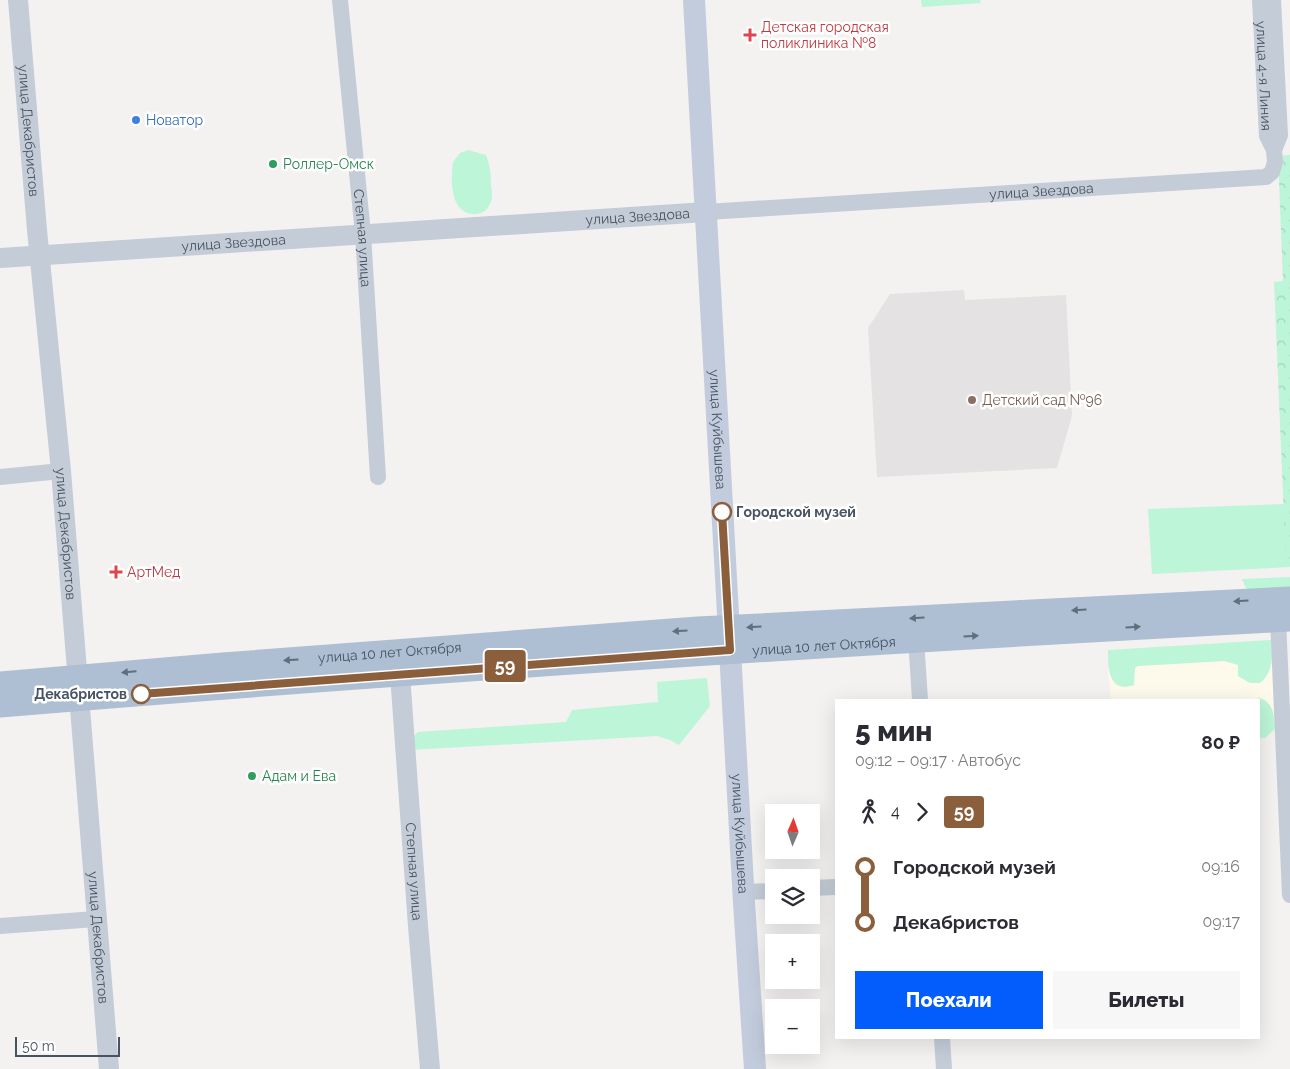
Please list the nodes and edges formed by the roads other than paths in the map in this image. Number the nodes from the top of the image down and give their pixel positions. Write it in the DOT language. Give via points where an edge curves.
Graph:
graph roads {
  1 [pos="18,0"];
  2 [pos="340,0"];
  3 [pos="694,0"];
  4 [pos="1260,0"];
  5 [pos="1273,0"];
  6 [pos="1274,150"];
  7 [pos="1272,172"];
  8 [pos="706,212"];
  9 [pos="363,234"];
  10 [pos="40,256"];
  11 [pos="0,258"];
  12 [pos="60,472"];
  13 [pos="0,477"];
  14 [pos="378,477"];
  15 [pos="1286,612"];
  16 [pos="730,639"];
  17 [pos="916,639"];
  18 [pos="400,674"];
  19 [pos="0,684"];
  20 [pos="78,688"];
  21 [pos="920,699"];
  22 [pos="0,705"];
  23 [pos="1289,873"];
  24 [pos="835,887"];
  25 [pos="820,888"];
  26 [pos="765,891"];
  27 [pos="744,892"];
  28 [pos="1290,896"];
  29 [pos="96,919"];
  30 [pos="0,926"];
  31 [pos="942,1039"];
  32 [pos="109,1069"];
  33 [pos="430,1069"];
  34 [pos="755,1069"];
  35 [pos="944,1069"];
  1 -- 10 [label="street, улица Декабристов"];
  2 -- 9 [label="street, Степная улица"];
  3 -- 8 [label="main road, улица Куйбышева"];
  4 -- 6 [label="street, улица 4-я Линия" via="1267,136"];
  5 -- 6 [label="street, улица 4-я Линия" via="1280,135"];
  6 -- 7 [label="street, улица 4-я Линия"];
  7 -- 8 [label="street, улица Звездова" via="1266,177 1234,180"];
  8 -- 9 [label="street, улица Звездова"];
  8 -- 16 [label="main road, улица Куйбышева"];
  9 -- 10 [label="street, улица Звездова"];
  9 -- 14 [label="street, Степная улица"];
  10 -- 11 [label="street, улица Звездова"];
  10 -- 12 [label="street, улица Декабристов"];
  12 -- 13 [label="street"];
  12 -- 20 [label="street, улица Декабристов"];
  15 -- 16 [label="main road, улица 10 лет Октября, one-way"];
  17 -- 15 [label="main road, улица 10 лет Октября, one-way"];
  15 -- 23 [label="street"];
  16 -- 17 [label="main road, улица 10 лет Октября"];
  16 -- 18 [label="main road, улица 10 лет Октября"];
  16 -- 20 [label="main road, улица 10 лет Октября, one-way"];
  16 -- 27 [label="main road, улица Куйбышева"];
  17 -- 21 [label="street"];
  18 -- 20 [label="main road, улица 10 лет Октября"];
  18 -- 33 [label="street, Степная улица"];
  19 -- 20 [label="main road, улица 10 лет Октября"];
  20 -- 22 [label="main road, улица 10 лет Октября"];
  20 -- 29 [label="street, улица Декабристов"];
  23 -- 28 [label="street"];
  24 -- 25 [label="street"];
  26 -- 27 [label="street"];
  27 -- 34 [label="main road, улица Куйбышева"];
  29 -- 30 [label="street"];
  29 -- 32 [label="street, улица Декабристов"];
  31 -- 35 [label="street"];
}
